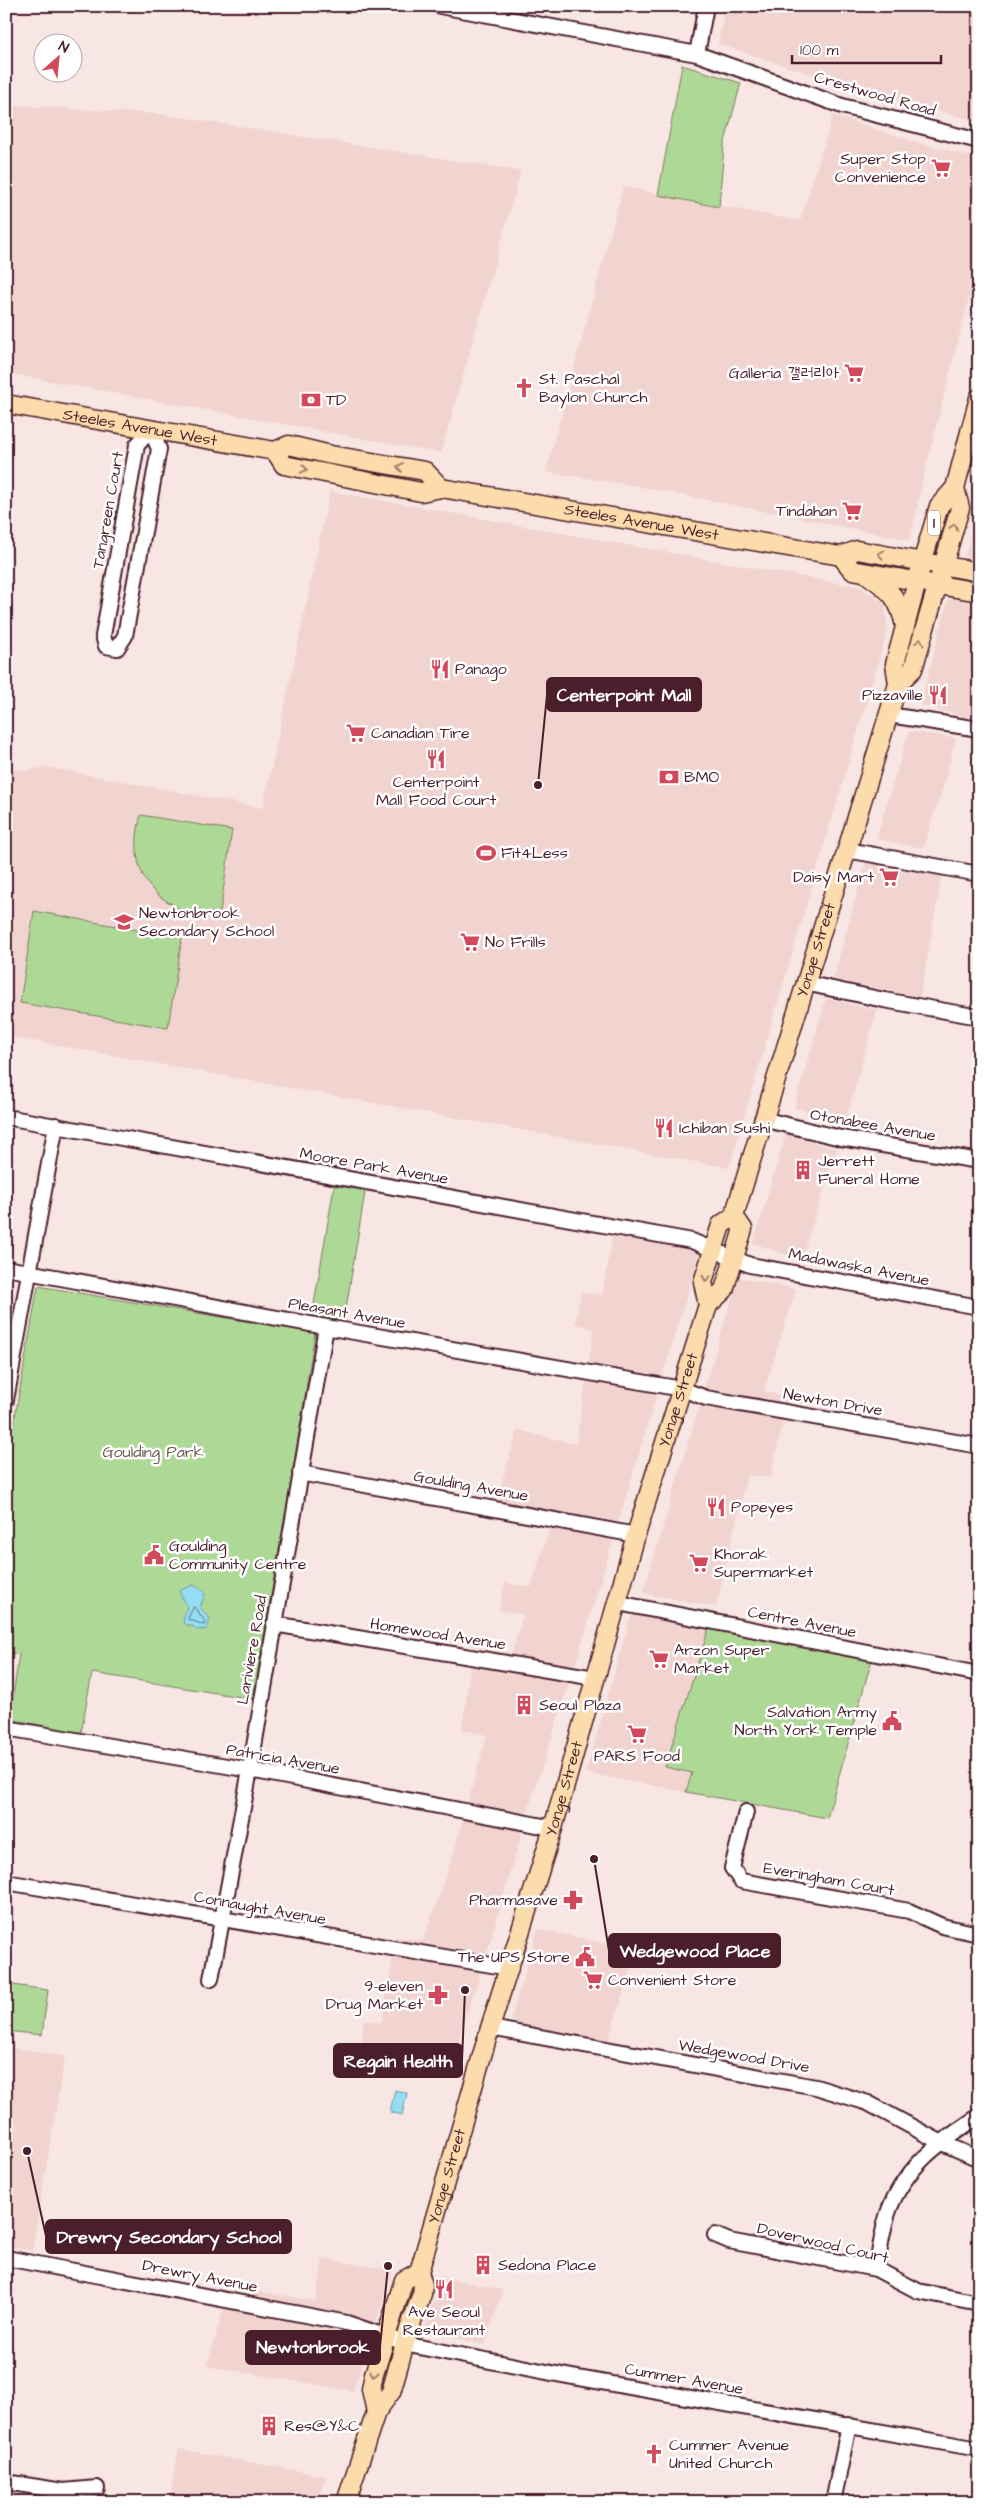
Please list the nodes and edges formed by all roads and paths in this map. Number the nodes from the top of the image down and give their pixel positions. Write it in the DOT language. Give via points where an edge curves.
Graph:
graph roads {
  1 [pos="440,6"];
  2 [pos="706,6"];
  3 [pos="697,54"];
  4 [pos="979,141"];
  5 [pos="979,398"];
  6 [pos="6,404"];
  7 [pos="976,416"];
  8 [pos="151,430"];
  9 [pos="275,451"];
  10 [pos="344,458"];
  11 [pos="341,476"];
  12 [pos="442,488"];
  13 [pos="955,488"];
  14 [pos="841,556"];
  15 [pos="922,563"];
  16 [pos="942,566"];
  17 [pos="863,572"];
  18 [pos="979,572"];
  19 [pos="918,581"];
  20 [pos="937,584"];
  21 [pos="979,592"];
  22 [pos="106,617"];
  23 [pos="128,622"];
  24 [pos="905,627"];
  25 [pos="898,684"];
  26 [pos="889,715"];
  27 [pos="979,729"];
  28 [pos="847,850"];
  29 [pos="979,874"];
  30 [pos="805,983"];
  31 [pos="979,1017"];
  32 [pos="6,1116"];
  33 [pos="762,1119"];
  34 [pos="56,1125"];
  35 [pos="979,1161"];
  36 [pos="734,1216"];
  37 [pos="713,1251"];
  38 [pos="733,1259"];
  39 [pos="6,1268"];
  40 [pos="30,1272"];
  41 [pos="708,1305"];
  42 [pos="979,1307"];
  43 [pos="326,1327"];
  44 [pos="682,1389"];
  45 [pos="6,1400"];
  46 [pos="979,1446"];
  47 [pos="300,1472"];
  48 [pos="636,1535"];
  49 [pos="618,1603"];
  50 [pos="274,1624"];
  51 [pos="979,1674"];
  52 [pos="595,1678"];
  53 [pos="6,1728"];
  54 [pos="250,1770"];
  55 [pos="746,1812"];
  56 [pos="553,1828"];
  57 [pos="6,1882"];
  58 [pos="222,1920"];
  59 [pos="979,1934"];
  60 [pos="509,1968"];
  61 [pos="211,1978"];
  62 [pos="490,2028"];
  63 [pos="979,2116"];
  64 [pos="940,2142"];
  65 [pos="979,2159"];
  66 [pos="715,2235"];
  67 [pos="6,2258"];
  68 [pos="876,2270"];
  69 [pos="419,2272"];
  70 [pos="979,2302"];
  71 [pos="385,2336"];
  72 [pos="405,2343"];
  73 [pos="376,2412"];
  74 [pos="849,2425"];
  75 [pos="979,2449"];
  76 [pos="6,2482"];
  77 [pos="97,2488"];
  78 [pos="346,2502"];
  79 [pos="833,2502"];
  1 -- 3 [label="street, Crestwood Road"];
  2 -- 3 [label="street"];
  3 -- 4 [label="street, Crestwood Road" via="842,106"];
  5 -- 7 [label="main road, Yonge Street / 1"];
  6 -- 8 [label="main road, Steeles Avenue West"];
  7 -- 13 [label="main road, Yonge Street / 1"];
  8 -- 9 [label="main road, Steeles Avenue West"];
  8 -- 22 [label="street, Tangreen Court" via="138,445"];
  8 -- 23 [label="street, Tangreen Court" via="159,449"];
  9 -- 10 [label="main road, Steeles Avenue West" via="289,445"];
  9 -- 11 [label="main road, Steeles Avenue West, one-way" via="284,465"];
  10 -- 11 [label="main road"];
  12 -- 10 [label="main road, Steeles Avenue West, one-way" via="425,471"];
  11 -- 12 [label="main road, Steeles Avenue West" via="421,492"];
  12 -- 14 [label="main road, Steeles Avenue West"];
  13 -- 15 [label="main road, Yonge Street / 1" via="939,506"];
  16 -- 13 [label="main road, Yonge Street / 1, one-way" via="960,508"];
  15 -- 14 [label="main road, Steeles Avenue West, one-way" via="857,550"];
  14 -- 17 [label="main road" via="852,570"];
  15 -- 16 [label="main road, Steeles Avenue West"];
  15 -- 19 [label="main road, Yonge Street / 1"];
  16 -- 18 [label="main road, Steeles Avenue West"];
  16 -- 20 [label="main road, Yonge Street / 1"];
  17 -- 19 [label="main road"];
  17 -- 24 [label="main road" via="896,598"];
  19 -- 20 [label="main road"];
  19 -- 24 [label="main road, Yonge Street"];
  20 -- 21 [label="main road"];
  25 -- 20 [label="main road, Yonge Street, one-way" via="912,669"];
  22 -- 23 [label="street"];
  22 -- 23 [label="street, Tangreen Court" via="103,636 106,646 117,648 125,636"];
  24 -- 25 [label="main road, Yonge Street" via="895,664"];
  25 -- 26 [label="main road, Yonge Street"];
  26 -- 27 [label="street"];
  26 -- 28 [label="main road, Yonge Street"];
  28 -- 29 [label="street"];
  28 -- 30 [label="main road, Yonge Street"];
  30 -- 31 [label="street"];
  30 -- 33 [label="main road, Yonge Street"];
  32 -- 34 [label="street, Moore Park Avenue"];
  33 -- 35 [label="street, Otonabee Avenue" via="841,1138"];
  33 -- 36 [label="main road, Yonge Street"];
  34 -- 37 [label="street, Moore Park Avenue" via="692,1241"];
  34 -- 40 [label="street"];
  36 -- 37 [label="main road, Yonge Street" via="721,1225"];
  36 -- 38 [label="main road, Yonge Street" via="743,1229"];
  37 -- 38 [label="street, Moore Park Avenue"];
  37 -- 41 [label="main road, Yonge Street, one-way" via="703,1282"];
  38 -- 41 [label="main road, Yonge Street" via="724,1290"];
  38 -- 42 [label="street, Madawaska Avenue" via="750,1265"];
  39 -- 40 [label="street, Pleasant Avenue"];
  40 -- 43 [label="street, Pleasant Avenue"];
  40 -- 45 [label="street"];
  41 -- 44 [label="main road, Yonge Street"];
  43 -- 44 [label="street, Pleasant Avenue"];
  43 -- 47 [label="street, Lariviere Road"];
  44 -- 46 [label="street, Newton Drive" via="706,1398"];
  44 -- 48 [label="main road, Yonge Street"];
  47 -- 48 [label="street, Goulding Avenue"];
  47 -- 50 [label="street, Lariviere Road"];
  48 -- 49 [label="main road, Yonge Street"];
  49 -- 51 [label="street, Centre Avenue"];
  49 -- 52 [label="main road, Yonge Street"];
  50 -- 52 [label="street, Homewood Avenue"];
  50 -- 54 [label="street, Lariviere Road"];
  52 -- 56 [label="main road, Yonge Street"];
  53 -- 54 [label="street, Patricia Avenue"];
  54 -- 56 [label="street, Patricia Avenue"];
  54 -- 58 [label="street, Lariviere Road"];
  55 -- 59 [label="street, Everingham Court" via="732,1868 741,1881 909,1911 942,1926"];
  56 -- 60 [label="main road, Yonge Street"];
  57 -- 58 [label="street, Connaught Avenue"];
  58 -- 60 [label="street, Connaught Avenue"];
  58 -- 61 [label="street, Lariviere Road"];
  60 -- 62 [label="main road, Yonge Street"];
  62 -- 64 [label="street, Wedgewood Drive" via="816,2087 868,2103"];
  62 -- 69 [label="main road, Yonge Street"];
  63 -- 64 [label="street"];
  64 -- 65 [label="street, Wedgewood Drive"];
  64 -- 68 [label="street" via="908,2173 888,2213"];
  66 -- 68 [label="street, Doverwood Court" via="729,2241"];
  67 -- 71 [label="street, Drewry Avenue" via="347,2323"];
  68 -- 70 [label="street, Doverwood Court" via="918,2291"];
  69 -- 71 [label="main road, Yonge Street" via="404,2280"];
  69 -- 72 [label="main road, Yonge Street" via="422,2294"];
  71 -- 72 [label="street, Cummer Avenue"];
  71 -- 73 [label="main road, Yonge Street, one-way" via="371,2389"];
  72 -- 73 [label="main road, Yonge Street" via="391,2392"];
  72 -- 74 [label="street, Cummer Avenue" via="567,2376"];
  73 -- 78 [label="main road, Yonge Street"];
  74 -- 75 [label="street, Cummer Avenue"];
  74 -- 79 [label="street"];
  76 -- 77 [label="street" via="63,2491"];
}
